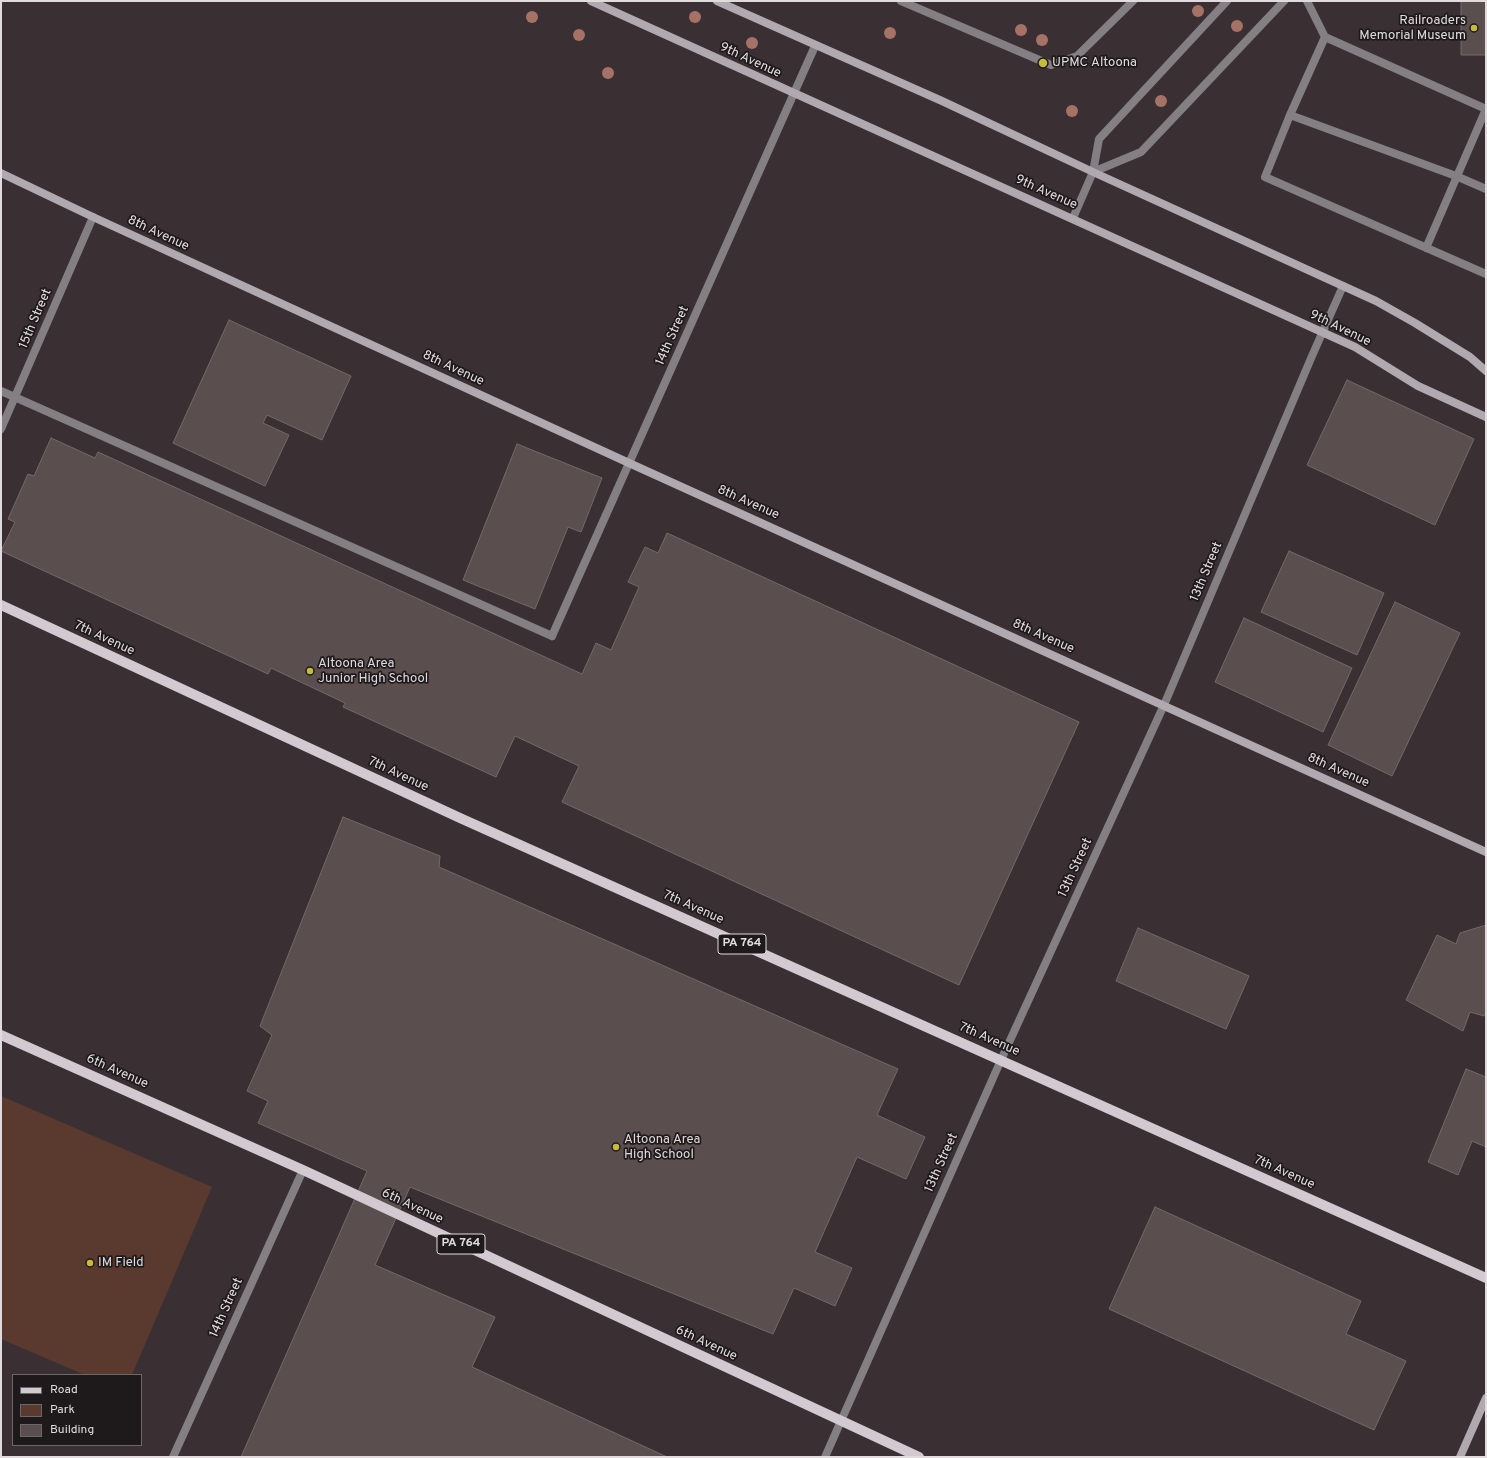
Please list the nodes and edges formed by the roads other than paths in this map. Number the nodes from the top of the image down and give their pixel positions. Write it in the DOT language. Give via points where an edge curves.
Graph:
graph roads {
  1 [pos="591,1"];
  2 [pos="717,1"];
  3 [pos="901,1"];
  4 [pos="1133,1"];
  5 [pos="1227,1"];
  6 [pos="1284,1"];
  7 [pos="1307,1"];
  8 [pos="1325,37"];
  9 [pos="815,46"];
  10 [pos="793,94"];
  11 [pos="1486,109"];
  12 [pos="1290,115"];
  13 [pos="1093,172"];
  14 [pos="1,173"];
  15 [pos="1456,176"];
  16 [pos="1486,189"];
  17 [pos="93,218"];
  18 [pos="1073,218"];
  19 [pos="1426,248"];
  20 [pos="1486,274"];
  21 [pos="1343,286"];
  22 [pos="1321,333"];
  23 [pos="1486,371"];
  24 [pos="1,391"];
  25 [pos="15,397"];
  26 [pos="1486,417"];
  27 [pos="1,429"];
  28 [pos="629,463"];
  29 [pos="1,606"];
  30 [pos="1164,705"];
  31 [pos="1486,852"];
  32 [pos="1,1035"];
  33 [pos="1001,1060"];
  34 [pos="303,1170"];
  35 [pos="1486,1278"];
  36 [pos="1486,1398"];
  37 [pos="841,1421"];
  38 [pos="173,1457"];
  39 [pos="825,1457"];
  40 [pos="919,1457"];
  41 [pos="1460,1457"];
  1 -- 10 [label="street, 9th Avenue"];
  2 -- 9 [label="street"];
  3 -- 4 [label="street" via="1051,65 1077,56"];
  5 -- 13 [label="street" via="1099,139"];
  6 -- 13 [label="street" via="1141,152"];
  7 -- 8 [label="street"];
  8 -- 11 [label="street"];
  8 -- 12 [label="street"];
  9 -- 10 [label="street, 14th Street"];
  9 -- 13 [label="street" via="942,101"];
  10 -- 18 [label="street, 9th Avenue"];
  10 -- 28 [label="street, 14th Street"];
  11 -- 15 [label="street"];
  12 -- 15 [label="street"];
  12 -- 19 [label="street" via="1265,177"];
  13 -- 18 [label="street"];
  13 -- 21 [label="street"];
  14 -- 17 [label="street, 8th Avenue"];
  15 -- 16 [label="street"];
  15 -- 19 [label="street"];
  17 -- 25 [label="street, 15th Street"];
  17 -- 28 [label="street, 8th Avenue"];
  18 -- 22 [label="street, 9th Avenue"];
  19 -- 20 [label="street"];
  21 -- 22 [label="street, 13th Street"];
  21 -- 23 [label="street" via="1416,323 1470,357"];
  22 -- 26 [label="street, 9th Avenue" via="1355,347 1418,386"];
  22 -- 30 [label="street, 13th Street"];
  24 -- 25 [label="street"];
  25 -- 27 [label="street, 15th Street"];
  25 -- 28 [label="street, 14th Street" via="552,636"];
  28 -- 30 [label="street, 8th Avenue"];
  29 -- 33 [label="main road, 7th Avenue / PA 764" via="460,818"];
  30 -- 31 [label="street, 8th Avenue"];
  30 -- 33 [label="street, 13th Street"];
  32 -- 34 [label="main road, 6th Avenue / PA 764"];
  33 -- 35 [label="main road, 7th Avenue / PA 764"];
  33 -- 37 [label="street, 13th Street"];
  34 -- 37 [label="main road, 6th Avenue / PA 764"];
  34 -- 38 [label="street, 14th Street"];
  36 -- 41 [label="street"];
  37 -- 39 [label="street, 13th Street"];
  37 -- 40 [label="main road, 6th Avenue / PA 764"];
}
